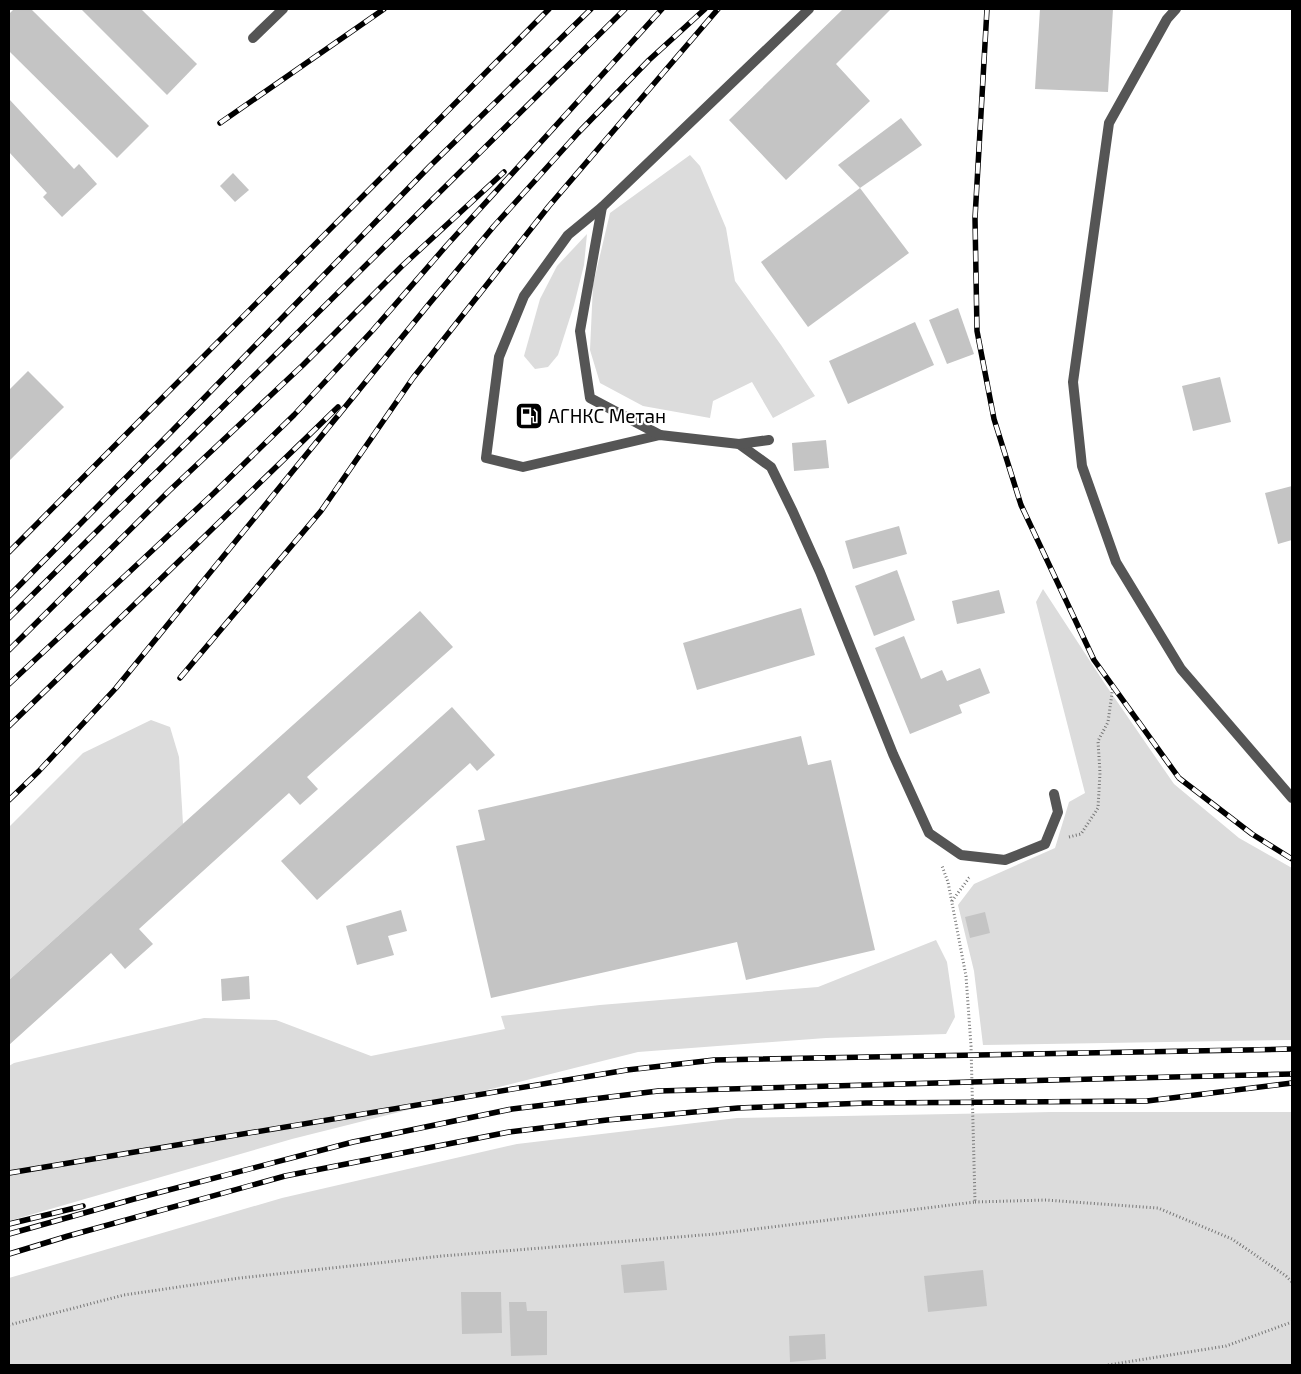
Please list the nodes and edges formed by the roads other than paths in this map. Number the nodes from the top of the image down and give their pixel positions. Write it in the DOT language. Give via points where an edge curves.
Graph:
graph roads {
  1 [pos="283,9"];
  2 [pos="809,9"];
  3 [pos="1176,9"];
  4 [pos="253,38"];
  5 [pos="602,207"];
  6 [pos="660,435"];
  7 [pos="770,440"];
  8 [pos="738,444"];
  9 [pos="1054,794"];
  10 [pos="1292,798"];
  1 -- 4 [label="street"];
  2 -- 5 [label="street"];
  3 -- 10 [label="street" via="1167,19 1109,123 1074,382 1082,466 1116,562 1181,669"];
  5 -- 6 [label="street" via="580,331 590,398"];
  5 -- 6 [label="street" via="568,235 524,296 499,357 486,458 523,467"];
  6 -- 8 [label="street"];
  7 -- 8 [label="street"];
  8 -- 9 [label="street" via="771,468 793,512 929,833 961,855 1005,860 1045,844 1058,812"];
}
